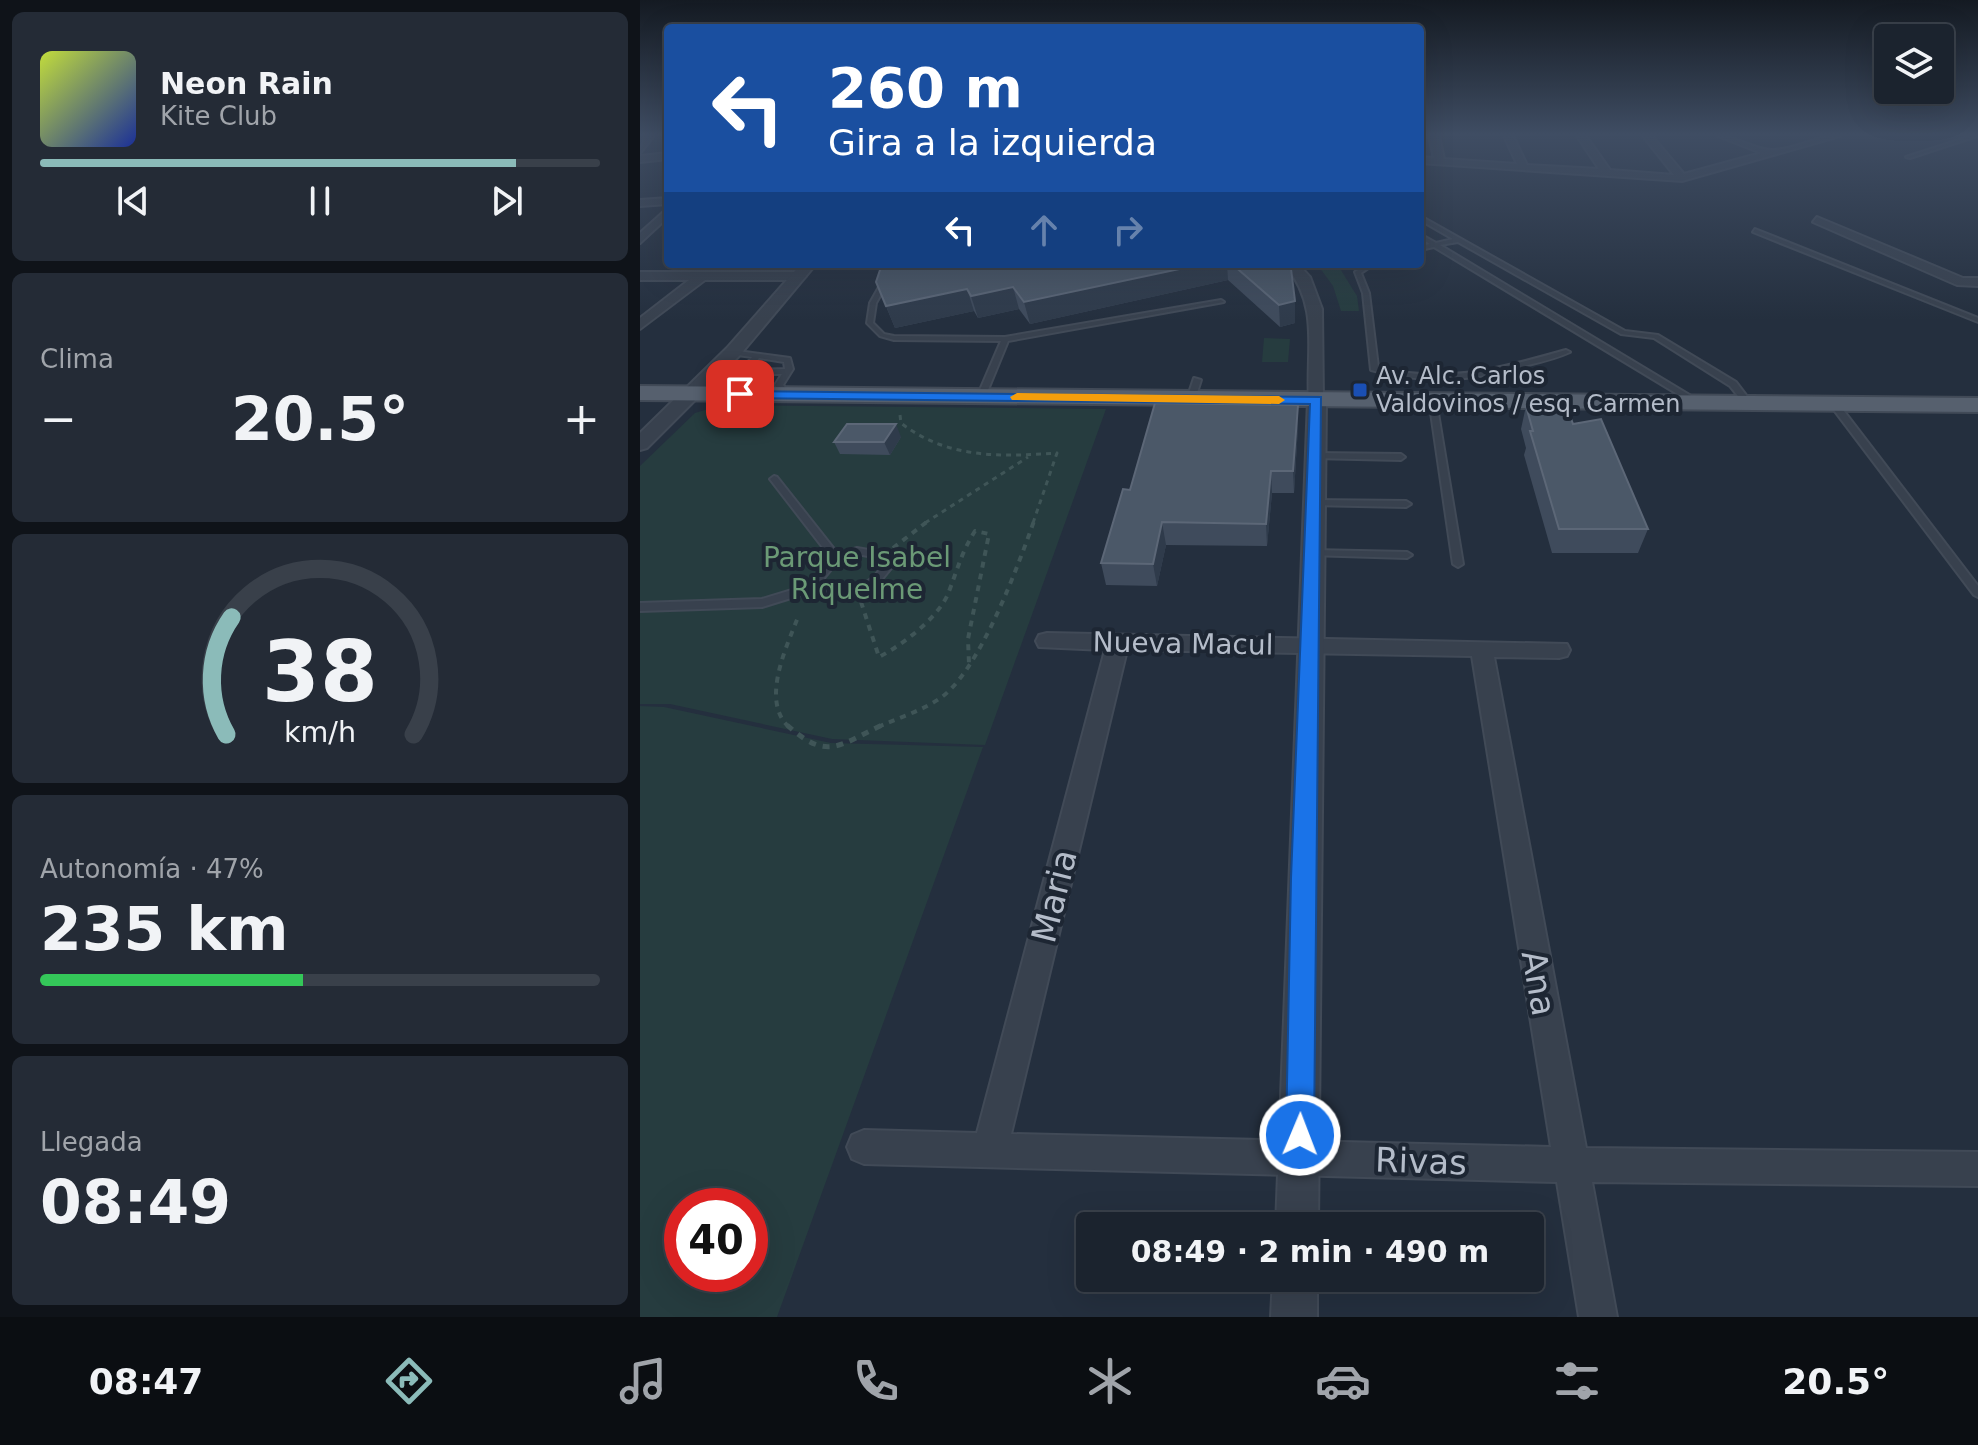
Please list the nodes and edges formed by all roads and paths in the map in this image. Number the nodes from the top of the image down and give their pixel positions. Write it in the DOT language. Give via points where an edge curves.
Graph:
graph roads {
  1 [pos="664,201"];
  2 [pos="640,203"];
  3 [pos="664,215"];
  4 [pos="1424,220"];
  5 [pos="1817,220"];
  6 [pos="664,223"];
  7 [pos="1755,231"];
  8 [pos="1424,239"];
  9 [pos="640,240"];
  10 [pos="1457,240"];
  11 [pos="1434,245"];
  12 [pos="1424,247"];
  13 [pos="640,248"];
  14 [pos="893,268"];
  15 [pos="1294,268"];
  16 [pos="1364,268"];
  17 [pos="805,270"];
  18 [pos="705,273"];
  19 [pos="640,276"];
  20 [pos="1978,282"];
  21 [pos="1221,302"];
  22 [pos="1978,320"];
  23 [pos="640,325"];
  24 [pos="1005,339"];
  25 [pos="733,352"];
  26 [pos="1566,352"];
  27 [pos="755,358"];
  28 [pos="745,370"];
  29 [pos="714,383"];
  30 [pos="787,384"];
  31 [pos="640,393"];
  32 [pos="691,394"];
  33 [pos="912,396"];
  34 [pos="981,397"];
  35 [pos="1317,400"];
  36 [pos="1432,401"];
  37 [pos="1698,403"];
  38 [pos="1748,403"];
  39 [pos="1834,404"];
  40 [pos="1978,405"];
  41 [pos="640,444"];
  42 [pos="1030,455"];
  43 [pos="1315,456"];
  44 [pos="1401,457"];
  45 [pos="774,479"];
  46 [pos="1313,503"];
  47 [pos="1406,504"];
  48 [pos="1312,553"];
  49 [pos="883,555"];
  50 [pos="1407,555"];
  51 [pos="836,558"];
  52 [pos="1458,564"];
  53 [pos="821,585"];
  54 [pos="868,586"];
  55 [pos="1978,593"];
  56 [pos="640,607"];
  57 [pos="798,617"];
  58 [pos="1047,641"];
  59 [pos="1118,642"];
  60 [pos="1309,646"];
  61 [pos="1482,649"];
  62 [pos="1559,650"];
  63 [pos="970,666"];
  64 [pos="864,1147"];
  65 [pos="990,1149"];
  66 [pos="1300,1157"];
  67 [pos="1571,1165"];
  68 [pos="1978,1169"];
  69 [pos="1298,1212"];
  70 [pos="1295,1292"];
  71 [pos="1294,1317"];
  72 [pos="1598,1317"];
  1 -- 2 [label="street"];
  3 -- 9 [label="street"];
  4 -- 10 [label="lane"];
  5 -- 20 [label="street" via="1961,282"];
  6 -- 13 [label="street"];
  7 -- 22 [label="lane"];
  8 -- 11 [label="lane"];
  10 -- 11 [label="lane"];
  10 -- 38 [label="lane" via="1623,333 1656,336 1733,384"];
  11 -- 12 [label="lane"];
  11 -- 37 [label="lane"];
  14 -- 24 [label="lane" via="870,318 882,335"];
  15 -- 35 [label="street" via="1310,286 1316,304"];
  16 -- 26 [label="lane" via="1358,272 1366,293 1374,368 1403,378 1464,378"];
  17 -- 18 [label="street"];
  17 -- 25 [label="street"];
  18 -- 19 [label="street"];
  18 -- 23 [label="street"];
  21 -- 24 [label="lane"];
  24 -- 34 [label="lane"];
  25 -- 27 [label="lane"];
  25 -- 29 [label="street"];
  27 -- 28 [label="lane"];
  27 -- 30 [label="lane" via="787,360"];
  28 -- 29 [label="lane"];
  28 -- 29 [label="lane" via="735,386"];
  28 -- 30 [label="lane"];
  29 -- 30 [label="main road"];
  29 -- 32 [label="main road"];
  30 -- 33 [label="main road"];
  31 -- 32 [label="main road"];
  32 -- 41 [label="street"];
  33 -- 34 [label="main road"];
  33 -- 42 [label="path" via="900,415 901,423 916,435 970,452"];
  34 -- 35 [label="main road" via="1194,389"];
  35 -- 36 [label="main road"];
  35 -- 43 [label="street"];
  36 -- 37 [label="main road"];
  36 -- 52 [label="lane"];
  37 -- 38 [label="main road"];
  38 -- 39 [label="main road"];
  39 -- 40 [label="main road"];
  39 -- 55 [label="lane"];
  42 -- 49 [label="path" via="939,512"];
  42 -- 63 [label="path" via="1057,453 1020,560"];
  43 -- 44 [label="lane"];
  43 -- 46 [label="street"];
  45 -- 51 [label="lane"];
  46 -- 47 [label="lane"];
  46 -- 48 [label="street"];
  48 -- 50 [label="lane"];
  48 -- 60 [label="street"];
  49 -- 51 [label="lane" via="857,551"];
  49 -- 54 [label="lane" via="884,574"];
  51 -- 53 [label="lane" via="822,571"];
  53 -- 54 [label="lane" via="839,593"];
  53 -- 56 [label="lane" via="762,603"];
  54 -- 63 [label="path" via="862,608 879,657 897,648 938,608 975,531 989,534 968,639"];
  57 -- 63 [label="path" via="775,677 782,721 809,745 833,748 941,698"];
  58 -- 59 [label="street, Nueva Macul"];
  59 -- 60 [label="street, Nueva Macul"];
  59 -- 65 [label="street, Maria"];
  60 -- 61 [label="street, Nueva Macul"];
  60 -- 66 [label="street"];
  61 -- 62 [label="street, Nueva Macul"];
  61 -- 67 [label="street, Ana"];
  64 -- 65 [label="street, Rivas"];
  65 -- 66 [label="street, Rivas"];
  66 -- 67 [label="street, Rivas"];
  66 -- 69 [label="street"];
  67 -- 68 [label="street, Rivas"];
  67 -- 72 [label="street, Ana"];
  70 -- 71 [label="street"];
}
